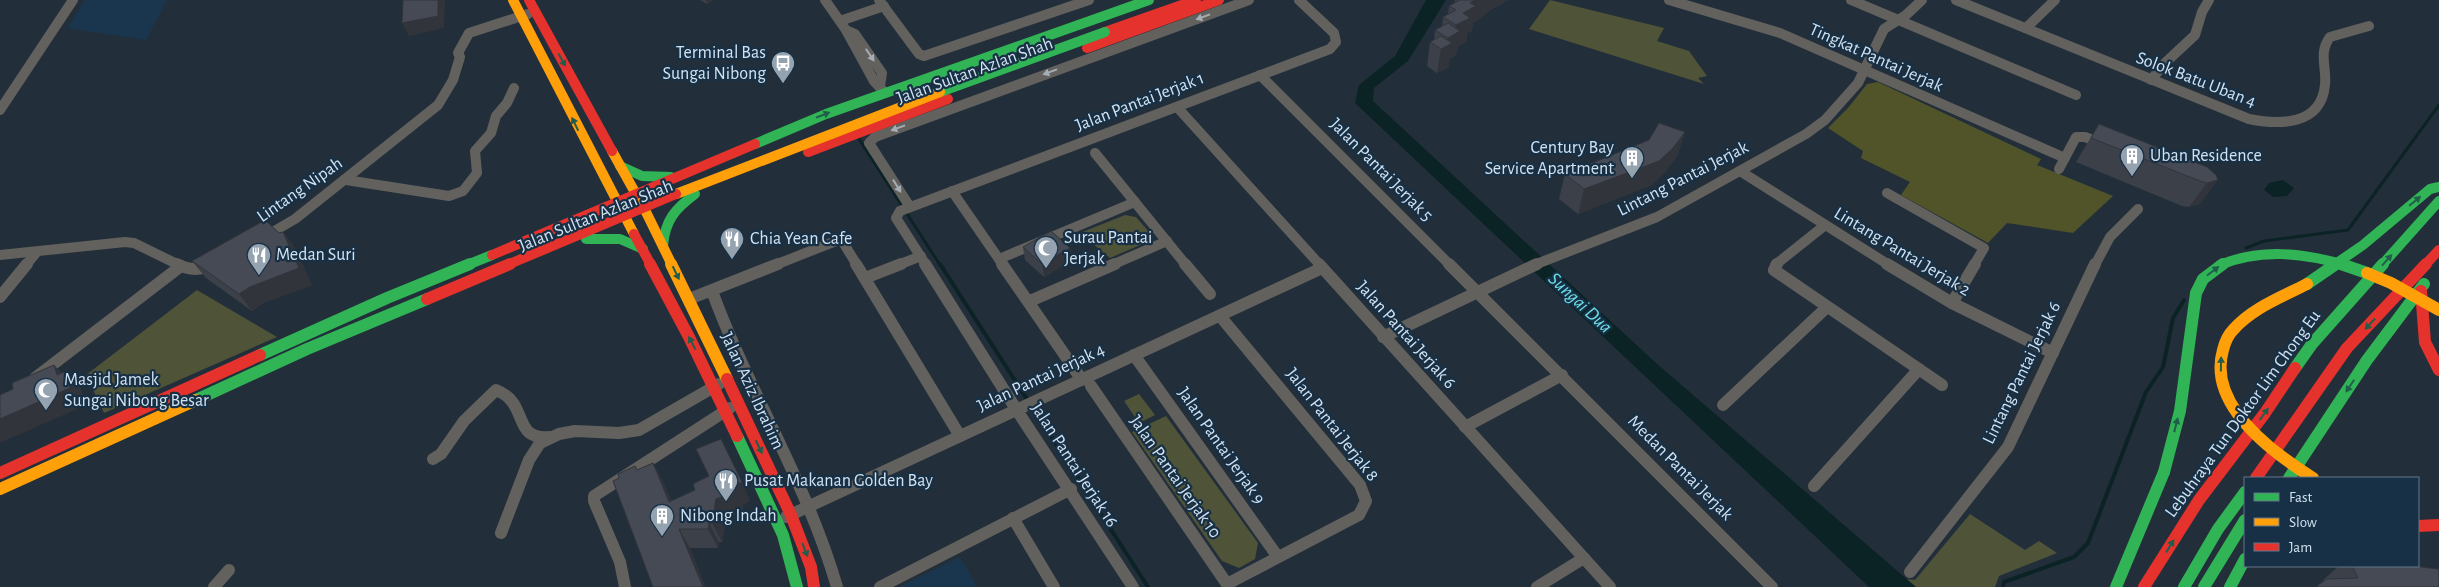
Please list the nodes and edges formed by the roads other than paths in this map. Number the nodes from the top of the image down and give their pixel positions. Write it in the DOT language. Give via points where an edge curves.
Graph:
graph roads {
  1 [pos="73,0"];
  2 [pos="513,0"];
  3 [pos="529,0"];
  4 [pos="825,0"];
  5 [pos="1089,0"];
  6 [pos="1149,0"];
  7 [pos="1174,0"];
  8 [pos="1196,0"];
  9 [pos="1219,0"];
  10 [pos="1249,0"];
  11 [pos="1299,0"];
  12 [pos="1669,0"];
  13 [pos="1851,0"];
  14 [pos="1922,0"];
  15 [pos="1956,0"];
  16 [pos="2055,0"];
  17 [pos="2209,0"];
  18 [pos="881,3"];
  19 [pos="1067,3"];
  20 [pos="537,14"];
  21 [pos="522,19"];
  22 [pos="1898,20"];
  23 [pos="843,26"];
  24 [pos="2369,26"];
  25 [pos="2026,28"];
  26 [pos="1102,29"];
  27 [pos="1865,71"];
  28 [pos="1260,75"];
  29 [pos="2151,80"];
  30 [pos="514,88"];
  31 [pos="882,90"];
  32 [pos="2076,95"];
  33 [pos="1177,107"];
  34 [pos="0,110"];
  35 [pos="782,132"];
  36 [pos="2117,149"];
  37 [pos="1095,153"];
  38 [pos="795,157"];
  39 [pos="2065,158"];
  40 [pos="620,166"];
  41 [pos="597,168"];
  42 [pos="2059,169"];
  43 [pos="1740,171"];
  44 [pos="682,176"];
  45 [pos="346,180"];
  46 [pos="2439,187"];
  47 [pos="952,192"];
  48 [pos="1887,193"];
  49 [pos="695,194"];
  50 [pos="636,195"];
  51 [pos="2439,201"];
  52 [pos="1135,202"];
  53 [pos="617,203"];
  54 [pos="905,209"];
  55 [pos="2138,210"];
  56 [pos="647,214"];
  57 [pos="628,222"];
  58 [pos="564,226"];
  59 [pos="1824,226"];
  60 [pos="586,239"];
  61 [pos="257,240"];
  62 [pos="1167,241"];
  63 [pos="663,246"];
  64 [pos="643,249"];
  65 [pos="2439,250"];
  66 [pos="36,252"];
  67 [pos="2439,254"];
  68 [pos="0,255"];
  69 [pos="920,256"];
  70 [pos="225,258"];
  71 [pos="999,259"];
  72 [pos="181,266"];
  73 [pos="1322,268"];
  74 [pos="864,278"];
  75 [pos="712,290"];
  76 [pos="1478,290"];
  77 [pos="2421,291"];
  78 [pos="1210,294"];
  79 [pos="0,296"];
  80 [pos="689,299"];
  81 [pos="1030,301"];
  82 [pos="1952,304"];
  83 [pos="1826,308"];
  84 [pos="2439,310"];
  85 [pos="1220,316"];
  86 [pos="1383,337"];
  87 [pos="2053,353"];
  88 [pos="1134,356"];
  89 [pos="1919,369"];
  90 [pos="2439,370"];
  91 [pos="1562,375"];
  92 [pos="727,380"];
  93 [pos="1087,383"];
  94 [pos="1942,385"];
  95 [pos="714,386"];
  96 [pos="24,388"];
  97 [pos="738,403"];
  98 [pos="1723,405"];
  99 [pos="1023,407"];
  100 [pos="725,410"];
  101 [pos="1465,426"];
  102 [pos="960,436"];
  103 [pos="549,437"];
  104 [pos="433,459"];
  105 [pos="0,473"];
  106 [pos="2257,477"];
  107 [pos="2290,477"];
  108 [pos="2312,477"];
  109 [pos="0,478"];
  110 [pos="1814,486"];
  111 [pos="1070,489"];
  112 [pos="0,490"];
  113 [pos="2244,493"];
  114 [pos="0,496"];
  115 [pos="809,504"];
  116 [pos="791,514"];
  117 [pos="2425,514"];
  118 [pos="2439,515"];
  119 [pos="1014,518"];
  120 [pos="2244,521"];
  121 [pos="776,522"];
  122 [pos="2439,525"];
  123 [pos="2419,526"];
  124 [pos="501,533"];
  125 [pos="1278,558"];
  126 [pos="1584,558"];
  127 [pos="2244,561"];
  128 [pos="229,570"];
  129 [pos="1910,572"];
  130 [pos="886,586"];
  131 [pos="1228,586"];
  132 [pos="214,587"];
  133 [pos="625,587"];
  134 [pos="797,587"];
  135 [pos="814,587"];
  136 [pos="837,587"];
  137 [pos="1054,587"];
  138 [pos="1133,587"];
  139 [pos="1537,587"];
  140 [pos="1610,587"];
  141 [pos="1772,587"];
  142 [pos="2116,587"];
  143 [pos="2144,587"];
  144 [pos="2184,587"];
  145 [pos="2204,587"];
  146 [pos="2230,587"];
  1 -- 34 [label="street"];
  2 -- 21 [label="main road, Jalan Aziz Ibrahim"];
  3 -- 20 [label="main road, Jalan Aziz Ibrahim"];
  4 -- 23 [label="street"];
  5 -- 19 [label="street"];
  6 -- 31 [label="main road, Jalan Sultan Azlan Shah"];
  7 -- 26 [label="main road, Jalan Sultan Azlan Shah"];
  8 -- 26 [label="main road, Jalan Sultan Azlan Shah"];
  9 -- 38 [label="main road, Jalan Sultan Azlan Shah"];
  10 -- 54 [label="street, one-way" via="875,137 870,142"];
  11 -- 28 [label="street, Jalan Pantai Jerjak 1" via="1334,33 1336,42 1330,49"];
  12 -- 27 [label="street, Tingkat Pantai Jerjak" via="1772,30"];
  13 -- 22 [label="street"];
  14 -- 22 [label="street, Lintang Pantai Jerjak"];
  15 -- 25 [label="street, Solok Batu Uban 4"];
  16 -- 25 [label="street"];
  17 -- 29 [label="street" via="2195,35"];
  18 -- 19 [label="street" via="918,54 924,56"];
  18 -- 23 [label="street"];
  20 -- 21 [label="street, Lintang Nipah"];
  20 -- 40 [label="main road, Jalan Aziz Ibrahim, one-way"];
  41 -- 21 [label="main road, Jalan Aziz Ibrahim, one-way"];
  21 -- 45 [label="street, Lintang Nipah" via="477,36 466,53 460,56 453,80 438,104"];
  22 -- 27 [label="street, Lintang Pantai Jerjak" via="1884,29"];
  22 -- 32 [label="street"];
  23 -- 31 [label="street"];
  24 -- 29 [label="street, Solok Batu Uban 4" via="2330,37 2323,49 2325,86 2322,100 2308,116 2290,124 2249,119"];
  25 -- 29 [label="street, Solok Batu Uban 4"];
  26 -- 109 [label="main road, Jalan Sultan Azlan Shah" via="855,113 637,200 319,332"];
  26 -- 112 [label="main road, Jalan Sultan Azlan Shah, bridge" via="666,198 307,348"];
  27 -- 39 [label="street, Tingkat Pantai Jerjak"];
  27 -- 43 [label="street, Lintang Pantai Jerjak" via="1838,107 1817,127"];
  28 -- 33 [label="street, Jalan Pantai Jerjak 1"];
  28 -- 76 [label="street, Jalan Pantai Jerjak 5"];
  30 -- 45 [label="street" via="496,116 491,133 475,151 477,173 463,191 449,196"];
  35 -- 31 [label="main road, Jalan Sultan Azlan Shah, one-way"];
  33 -- 47 [label="street, Jalan Pantai Jerjak 1"];
  33 -- 73 [label="street, Jalan Pantai Jerjak 6"];
  35 -- 38 [label="main road" via="772,147 780,155"];
  35 -- 44 [label="main road, Jalan Sultan Azlan Shah"];
  36 -- 39 [label="street" via="2080,136 2076,137"];
  37 -- 52 [label="street"];
  38 -- 49 [label="main road, Jalan Sultan Azlan Shah"];
  39 -- 42 [label="street"];
  40 -- 44 [label="main road" via="651,178"];
  40 -- 50 [label="main road, Jalan Aziz Ibrahim"];
  41 -- 53 [label="main road, Jalan Aziz Ibrahim"];
  41 -- 58 [label="main road" via="595,193 586,209"];
  43 -- 59 [label="street, Lintang Pantai Jerjak 2"];
  43 -- 76 [label="street, Lintang Pantai Jerjak" via="1657,216"];
  44 -- 50 [label="main road, Jalan Sultan Azlan Shah"];
  45 -- 61 [label="street, Lintang Nipah" via="295,219"];
  108 -- 46 [label="main road, one-way, bridge" via="2254,435 2230,403 2220,361 2226,339 2256,313 2307,284 2363,245 2430,189"];
  47 -- 54 [label="street, Jalan Pantai Jerjak 1"];
  47 -- 71 [label="street, Jalan Pantai Jerjak 10"];
  48 -- 82 [label="street" via="1984,248"];
  49 -- 56 [label="main road, Jalan Sultan Azlan Shah"];
  49 -- 63 [label="main road" via="666,219"];
  50 -- 53 [label="main road, Jalan Sultan Azlan Shah"];
  50 -- 56 [label="main road, Jalan Aziz Ibrahim"];
  143 -- 51 [label="main road, Lebuhraya Tun Doktor Lim Chong Eu, one-way" via="2199,500 2312,344"];
  52 -- 62 [label="street"];
  52 -- 71 [label="street"];
  53 -- 57 [label="main road, Jalan Aziz Ibrahim"];
  53 -- 58 [label="main road, Jalan Sultan Azlan Shah"];
  54 -- 69 [label="street, Jalan Pantai Jerjak 16" via="896,218"];
  55 -- 87 [label="street, Lintang Pantai Jerjak 6" via="2110,237 2100,252"];
  56 -- 57 [label="main road, Jalan Sultan Azlan Shah"];
  56 -- 63 [label="main road, Jalan Aziz Ibrahim"];
  57 -- 60 [label="main road, Jalan Sultan Azlan Shah"];
  57 -- 64 [label="main road, Jalan Aziz Ibrahim"];
  58 -- 105 [label="main road, Jalan Sultan Azlan Shah" via="287,342"];
  59 -- 82 [label="street, Lintang Pantai Jerjak 2"];
  59 -- 83 [label="street" via="1773,268"];
  60 -- 64 [label="main road" via="620,239"];
  60 -- 114 [label="main road, Jalan Sultan Azlan Shah" via="274,367"];
  62 -- 78 [label="street"];
  62 -- 81 [label="street"];
  63 -- 80 [label="main road, Jalan Aziz Ibrahim, one-way"];
  95 -- 64 [label="main road, Jalan Aziz Ibrahim, one-way"];
  65 -- 106 [label="main road, one-way" via="2347,348"];
  66 -- 68 [label="street"];
  66 -- 72 [label="street" via="125,242"];
  66 -- 79 [label="street"];
  67 -- 77 [label="main road"];
  69 -- 74 [label="street"];
  69 -- 99 [label="street, Jalan Pantai Jerjak 16"];
  70 -- 72 [label="street" via="197,270"];
  71 -- 81 [label="street, Jalan Pantai Jerjak 10"];
  72 -- 96 [label="street"];
  73 -- 85 [label="street, Jalan Pantai Jerjak 4"];
  73 -- 86 [label="street, Jalan Pantai Jerjak 6"];
  74 -- 75 [label="street" via="841,239"];
  74 -- 102 [label="street"];
  75 -- 80 [label="street"];
  75 -- 115 [label="street" via="740,362"];
  76 -- 86 [label="street, Lintang Pantai Jerjak"];
  76 -- 91 [label="street, Medan Pantai Jerjak"];
  77 -- 90 [label="main road" via="2425,342"];
  77 -- 107 [label="main road, one-way" via="2367,360"];
  80 -- 92 [label="main road, Jalan Aziz Ibrahim"];
  81 -- 93 [label="street, Jalan Pantai Jerjak 10"];
  82 -- 87 [label="street, Lintang Pantai Jerjak 2"];
  83 -- 89 [label="street"];
  83 -- 98 [label="street"];
  142 -- 84 [label="main road, one-way, bridge" via="2164,472 2181,404 2193,302 2201,280 2234,258 2290,254 2324,259 2395,285"];
  85 -- 88 [label="street, Jalan Pantai Jerjak 4"];
  85 -- 125 [label="street, Jalan Pantai Jerjak 8" via="1365,495 1364,508 1358,514"];
  86 -- 101 [label="street, Jalan Pantai Jerjak 6"];
  87 -- 129 [label="street, Lintang Pantai Jerjak 6" via="2008,447"];
  88 -- 93 [label="street, Jalan Pantai Jerjak 4"];
  88 -- 125 [label="street, Jalan Pantai Jerjak 9"];
  89 -- 94 [label="street"];
  89 -- 110 [label="street"];
  91 -- 101 [label="street"];
  91 -- 141 [label="street, Medan Pantai Jerjak"];
  92 -- 95 [label="street"];
  92 -- 97 [label="main road, Jalan Aziz Ibrahim"];
  93 -- 99 [label="street, Jalan Pantai Jerjak 4"];
  93 -- 131 [label="street, Jalan Pantai Jerjak 10"];
  95 -- 100 [label="main road, Jalan Aziz Ibrahim"];
  95 -- 103 [label="street" via="639,430 619,433 575,431"];
  97 -- 100 [label="street"];
  97 -- 116 [label="main road, Jalan Aziz Ibrahim, one-way"];
  99 -- 102 [label="street, Jalan Pantai Jerjak 4"];
  99 -- 111 [label="street, Jalan Pantai Jerjak 16"];
  100 -- 121 [label="main road, Jalan Aziz Ibrahim"];
  100 -- 133 [label="street" via="594,496 620,562"];
  101 -- 126 [label="street, Jalan Pantai Jerjak 6"];
  102 -- 115 [label="street, Jalan Pantai Jerjak 4"];
  103 -- 104 [label="street" via="537,438 526,432 517,406 508,393 496,390 480,404 441,454"];
  103 -- 124 [label="street" via="534,451"];
  111 -- 119 [label="street"];
  111 -- 138 [label="street, Jalan Pantai Jerjak 16"];
  113 -- 144 [label="main road" via="2218,529"];
  115 -- 116 [label="street, Jalan Pantai Jerjak 4"];
  115 -- 136 [label="street"];
  116 -- 121 [label="street, Jalan Pantai Jerjak 4"];
  116 -- 135 [label="main road, Jalan Aziz Ibrahim, one-way" via="811,567"];
  117 -- 118 [label="main road"];
  119 -- 130 [label="street"];
  119 -- 137 [label="street"];
  120 -- 145 [label="main road"];
  121 -- 134 [label="main road, Jalan Aziz Ibrahim"];
  122 -- 123 [label="main road"];
  125 -- 131 [label="street, Jalan Pantai Jerjak 8"];
  126 -- 139 [label="street"];
  126 -- 140 [label="street, Jalan Pantai Jerjak 6"];
  127 -- 146 [label="main road"];
  128 -- 132 [label="street"];
}
